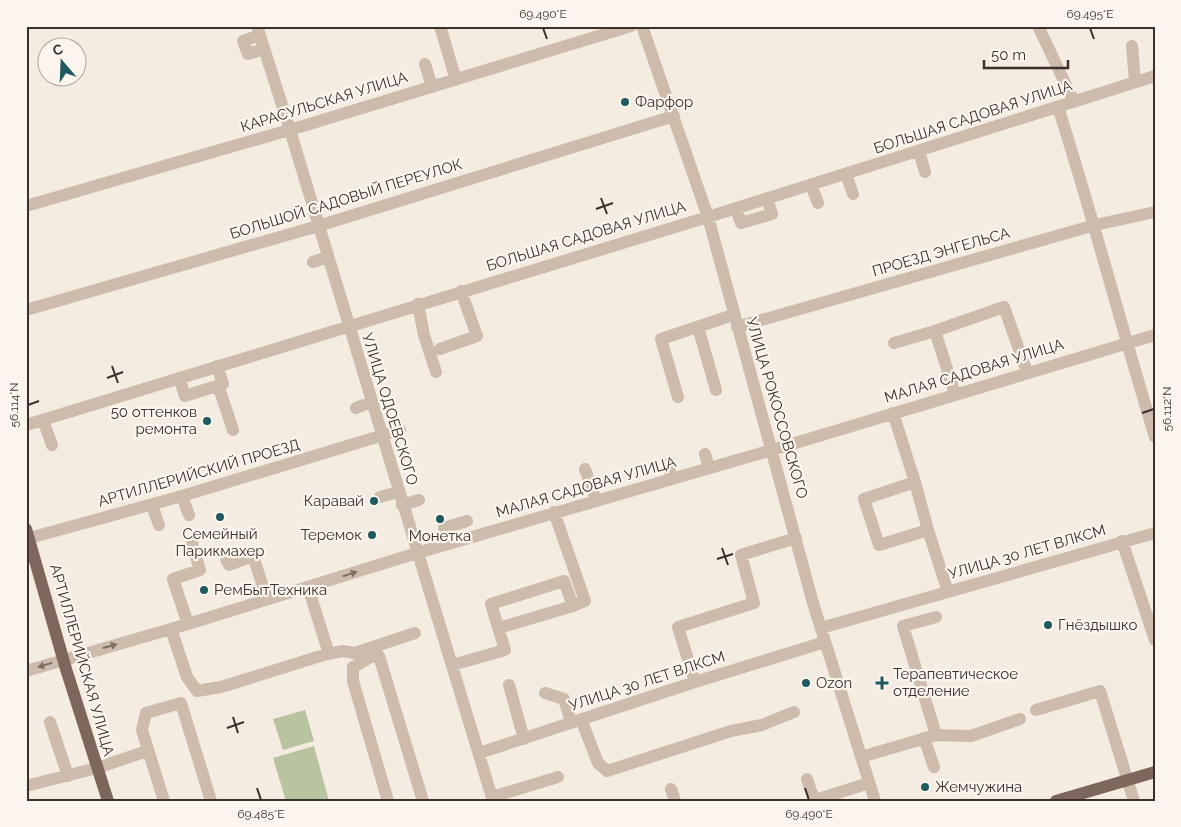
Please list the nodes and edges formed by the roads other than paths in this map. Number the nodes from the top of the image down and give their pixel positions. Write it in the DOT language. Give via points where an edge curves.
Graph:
graph roads {
  1 [pos="440,26"];
  2 [pos="630,26"];
  3 [pos="642,26"];
  4 [pos="1038,26"];
  5 [pos="258,31"];
  6 [pos="1132,46"];
  7 [pos="264,48"];
  8 [pos="425,64"];
  9 [pos="1155,76"];
  10 [pos="456,80"];
  11 [pos="1135,82"];
  12 [pos="432,87"];
  13 [pos="1074,102"];
  14 [pos="1058,107"];
  15 [pos="674,116"];
  16 [pos="290,130"];
  17 [pos="919,151"];
  18 [pos="925,172"];
  19 [pos="846,174"];
  20 [pos="811,185"];
  21 [pos="853,194"];
  22 [pos="818,204"];
  23 [pos="26,206"];
  24 [pos="1155,212"];
  25 [pos="708,217"];
  26 [pos="1095,225"];
  27 [pos="318,226"];
  28 [pos="327,257"];
  29 [pos="313,262"];
  30 [pos="461,291"];
  31 [pos="418,304"];
  32 [pos="26,310"];
  33 [pos="733,315"];
  34 [pos="348,326"];
  35 [pos="698,327"];
  36 [pos="737,328"];
  37 [pos="934,331"];
  38 [pos="1155,335"];
  39 [pos="894,343"];
  40 [pos="1126,343"];
  41 [pos="440,349"];
  42 [pos="217,366"];
  43 [pos="436,372"];
  44 [pos="1026,372"];
  45 [pos="179,378"];
  46 [pos="218,386"];
  47 [pos="716,390"];
  48 [pos="955,394"];
  49 [pos="678,397"];
  50 [pos="372,404"];
  51 [pos="356,408"];
  52 [pos="893,412"];
  53 [pos="43,420"];
  54 [pos="26,425"];
  55 [pos="233,430"];
  56 [pos="400,430"];
  57 [pos="381,435"];
  58 [pos="1155,437"];
  59 [pos="52,445"];
  60 [pos="772,450"];
  61 [pos="705,454"];
  62 [pos="668,464"];
  63 [pos="709,468"];
  64 [pos="585,469"];
  65 [pos="672,479"];
  66 [pos="916,482"];
  67 [pos="398,492"];
  68 [pos="182,496"];
  69 [pos="380,497"];
  70 [pos="419,500"];
  71 [pos="596,500"];
  72 [pos="152,505"];
  73 [pos="402,505"];
  74 [pos="554,512"];
  75 [pos="189,515"];
  76 [pos="467,521"];
  77 [pos="159,525"];
  78 [pos="928,530"];
  79 [pos="1155,533"];
  80 [pos="27,536"];
  81 [pos="796,538"];
  82 [pos="1122,541"];
  83 [pos="192,543"];
  84 [pos="449,544"];
  85 [pos="417,552"];
  86 [pos="233,558"];
  87 [pos="308,587"];
  88 [pos="948,592"];
  89 [pos="267,599"];
  90 [pos="573,606"];
  91 [pos="936,617"];
  92 [pos="188,624"];
  93 [pos="499,628"];
  94 [pos="821,628"];
  95 [pos="171,629"];
  96 [pos="415,633"];
  97 [pos="1155,640"];
  98 [pos="825,642"];
  99 [pos="329,654"];
  100 [pos="63,659"];
  101 [pos="452,665"];
  102 [pos="26,671"];
  103 [pos="695,682"];
  104 [pos="509,686"];
  105 [pos="545,693"];
  106 [pos="1036,710"];
  107 [pos="794,712"];
  108 [pos="1020,719"];
  109 [pos="576,721"];
  110 [pos="50,722"];
  111 [pos="930,737"];
  112 [pos="524,738"];
  113 [pos="147,751"];
  114 [pos="479,753"];
  115 [pos="861,757"];
  116 [pos="934,767"];
  117 [pos="96,768"];
  118 [pos="1155,772"];
  119 [pos="68,776"];
  120 [pos="558,777"];
  121 [pos="807,779"];
  122 [pos="1127,781"];
  123 [pos="869,783"];
  124 [pos="26,786"];
  125 [pos="493,799"];
  126 [pos="813,800"];
  127 [pos="108,801"];
  128 [pos="164,801"];
  129 [pos="211,801"];
  130 [pos="388,801"];
  131 [pos="423,801"];
  132 [pos="874,801"];
  133 [pos="1056,801"];
  134 [pos="1134,801"];
  1 -- 10 [label="street"];
  2 -- 10 [label="street, КАРАСУЛЬСКАЯ УЛИЦА"];
  3 -- 15 [label="street, УЛИЦА РОКОССОВСКОГО"];
  4 -- 13 [label="street"];
  5 -- 7 [label="street, УЛИЦА ОДОЕВСКОГО"];
  5 -- 7 [label="street" via="243,41 248,54"];
  6 -- 11 [label="street"];
  7 -- 16 [label="street, УЛИЦА ОДОЕВСКОГО"];
  8 -- 12 [label="street"];
  9 -- 11 [label="street, БОЛЬШАЯ САДОВАЯ УЛИЦА"];
  10 -- 12 [label="street, КАРАСУЛЬСКАЯ УЛИЦА"];
  11 -- 13 [label="street, БОЛЬШАЯ САДОВАЯ УЛИЦА"];
  12 -- 16 [label="street, КАРАСУЛЬСКАЯ УЛИЦА"];
  13 -- 14 [label="street, БОЛЬШАЯ САДОВАЯ УЛИЦА"];
  14 -- 17 [label="street, БОЛЬШАЯ САДОВАЯ УЛИЦА"];
  14 -- 26 [label="street"];
  15 -- 25 [label="street, УЛИЦА РОКОССОВСКОГО"];
  15 -- 27 [label="street, БОЛЬШОЙ САДОВЫЙ ПЕРЕУЛОК"];
  16 -- 23 [label="street, КАРАСУЛЬСКАЯ УЛИЦА"];
  16 -- 27 [label="street, УЛИЦА ОДОЕВСКОГО"];
  17 -- 18 [label="street"];
  17 -- 19 [label="street, БОЛЬШАЯ САДОВАЯ УЛИЦА"];
  19 -- 20 [label="street, БОЛЬШАЯ САДОВАЯ УЛИЦА"];
  19 -- 21 [label="street"];
  20 -- 22 [label="street"];
  20 -- 25 [label="street, БОЛЬШАЯ САДОВАЯ УЛИЦА"];
  24 -- 26 [label="street, ПРОЕЗД ЭНГЕЛЬСА"];
  25 -- 30 [label="street, БОЛЬШАЯ САДОВАЯ УЛИЦА"];
  25 -- 33 [label="street, УЛИЦА РОКОССОВСКОГО"];
  26 -- 36 [label="street, ПРОЕЗД ЭНГЕЛЬСА"];
  26 -- 40 [label="street"];
  27 -- 28 [label="street, УЛИЦА ОДОЕВСКОГО"];
  27 -- 32 [label="street, БОЛЬШОЙ САДОВЫЙ ПЕРЕУЛОК"];
  28 -- 29 [label="street"];
  28 -- 34 [label="street, УЛИЦА ОДОЕВСКОГО"];
  30 -- 31 [label="street, БОЛЬШАЯ САДОВАЯ УЛИЦА"];
  30 -- 41 [label="street" via="477,336"];
  31 -- 34 [label="street, БОЛЬШАЯ САДОВАЯ УЛИЦА"];
  31 -- 43 [label="street"];
  33 -- 35 [label="street"];
  33 -- 36 [label="street, УЛИЦА РОКОССОВСКОГО"];
  34 -- 42 [label="street, БОЛЬШАЯ САДОВАЯ УЛИЦА"];
  34 -- 50 [label="street, УЛИЦА ОДОЕВСКОГО"];
  35 -- 47 [label="street"];
  35 -- 49 [label="street" via="661,339"];
  36 -- 60 [label="street, УЛИЦА РОКОССОВСКОГО"];
  37 -- 39 [label="street"];
  37 -- 44 [label="street" via="1004,307"];
  37 -- 48 [label="street"];
  38 -- 40 [label="street, МАЛАЯ САДОВАЯ УЛИЦА"];
  40 -- 44 [label="street, МАЛАЯ САДОВАЯ УЛИЦА"];
  40 -- 58 [label="street"];
  42 -- 45 [label="street, БОЛЬШАЯ САДОВАЯ УЛИЦА"];
  42 -- 46 [label="street" via="223,384"];
  44 -- 48 [label="street, МАЛАЯ САДОВАЯ УЛИЦА"];
  45 -- 46 [label="street" via="185,396"];
  45 -- 53 [label="street, БОЛЬШАЯ САДОВАЯ УЛИЦА"];
  46 -- 55 [label="street"];
  48 -- 52 [label="street, МАЛАЯ САДОВАЯ УЛИЦА"];
  50 -- 51 [label="street"];
  50 -- 57 [label="street, УЛИЦА ОДОЕВСКОГО"];
  52 -- 60 [label="street, МАЛАЯ САДОВАЯ УЛИЦА"];
  52 -- 66 [label="street"];
  53 -- 54 [label="street, БОЛЬШАЯ САДОВАЯ УЛИЦА"];
  53 -- 59 [label="street"];
  56 -- 57 [label="street, АРТИЛЛЕРИЙСКИЙ ПРОЕЗД"];
  57 -- 67 [label="street, УЛИЦА ОДОЕВСКОГО"];
  57 -- 68 [label="street, АРТИЛЛЕРИЙСКИЙ ПРОЕЗД"];
  60 -- 63 [label="street, МАЛАЯ САДОВАЯ УЛИЦА"];
  60 -- 81 [label="street, УЛИЦА РОКОССОВСКОГО"];
  61 -- 63 [label="street"];
  62 -- 65 [label="street"];
  63 -- 65 [label="street, МАЛАЯ САДОВАЯ УЛИЦА"];
  64 -- 71 [label="street"];
  65 -- 71 [label="street, МАЛАЯ САДОВАЯ УЛИЦА"];
  66 -- 78 [label="street"];
  66 -- 78 [label="street" via="864,499 879,546"];
  67 -- 69 [label="street"];
  67 -- 73 [label="street, УЛИЦА ОДОЕВСКОГО"];
  68 -- 72 [label="street, АРТИЛЛЕРИЙСКИЙ ПРОЕЗД"];
  68 -- 75 [label="street"];
  70 -- 73 [label="street"];
  71 -- 74 [label="street, МАЛАЯ САДОВАЯ УЛИЦА"];
  72 -- 77 [label="street"];
  72 -- 80 [label="street, АРТИЛЛЕРИЙСКИЙ ПРОЕЗД"];
  73 -- 85 [label="street, УЛИЦА ОДОЕВСКОГО"];
  74 -- 84 [label="street, МАЛАЯ САДОВАЯ УЛИЦА"];
  74 -- 90 [label="street" via="585,601"];
  76 -- 84 [label="street" via="444,528"];
  78 -- 88 [label="street"];
  79 -- 82 [label="street, УЛИЦА 30 ЛЕТ ВЛКСМ"];
  80 -- 100 [label="main road, АРТИЛЛЕРИЙСКАЯ УЛИЦА"];
  81 -- 94 [label="street, УЛИЦА РОКОССОВСКОГО"];
  81 -- 103 [label="street" via="740,555 754,603 678,627"];
  82 -- 88 [label="street, УЛИЦА 30 ЛЕТ ВЛКСМ"];
  82 -- 97 [label="street"];
  83 -- 92 [label="street" via="200,570 173,579"];
  84 -- 85 [label="street, МАЛАЯ САДОВАЯ УЛИЦА"];
  87 -- 85 [label="street, МАЛАЯ САДОВАЯ УЛИЦА, one-way"];
  85 -- 101 [label="street, УЛИЦА ОДОЕВСКОГО"];
  86 -- 89 [label="street" via="252,553"];
  87 -- 89 [label="street, МАЛАЯ САДОВАЯ УЛИЦА"];
  87 -- 99 [label="street"];
  88 -- 94 [label="street, УЛИЦА 30 ЛЕТ ВЛКСМ"];
  89 -- 92 [label="street, МАЛАЯ САДОВАЯ УЛИЦА"];
  90 -- 93 [label="street"];
  90 -- 93 [label="street" via="564,581 491,604"];
  91 -- 111 [label="street" via="903,626"];
  92 -- 95 [label="street, МАЛАЯ САДОВАЯ УЛИЦА"];
  93 -- 101 [label="street" via="505,650"];
  94 -- 98 [label="street, УЛИЦА РОКОССОВСКОГО"];
  95 -- 99 [label="street" via="187,677 197,691 221,687"];
  100 -- 95 [label="street, МАЛАЯ САДОВАЯ УЛИЦА, one-way"];
  96 -- 99 [label="street" via="355,653"];
  98 -- 103 [label="street, УЛИЦА 30 ЛЕТ ВЛКСМ"];
  98 -- 115 [label="street, УЛИЦА РОКОССОВСКОГО"];
  100 -- 102 [label="street, МАЛАЯ САДОВАЯ УЛИЦА, one-way"];
  100 -- 117 [label="main road, АРТИЛЛЕРИЙСКАЯ УЛИЦА"];
  101 -- 114 [label="street, УЛИЦА ОДОЕВСКОГО"];
  103 -- 109 [label="street, УЛИЦА 30 ЛЕТ ВЛКСМ"];
  104 -- 112 [label="street"];
  105 -- 109 [label="street" via="564,699"];
  106 -- 122 [label="street" via="1100,691"];
  107 -- 109 [label="street" via="762,725 731,731 607,771 598,763"];
  108 -- 111 [label="street" via="971,736"];
  109 -- 112 [label="street, УЛИЦА 30 ЛЕТ ВЛКСМ"];
  110 -- 119 [label="street"];
  111 -- 115 [label="street"];
  111 -- 116 [label="street"];
  112 -- 114 [label="street, УЛИЦА 30 ЛЕТ ВЛКСМ"];
  113 -- 117 [label="street"];
  113 -- 128 [label="street"];
  113 -- 129 [label="street" via="142,730 146,713 181,703"];
  114 -- 125 [label="street, УЛИЦА ОДОЕВСКОГО"];
  115 -- 123 [label="street, УЛИЦА РОКОССОВСКОГО"];
  117 -- 119 [label="street"];
  117 -- 127 [label="main road, АРТИЛЛЕРИЙСКАЯ УЛИЦА"];
  118 -- 122 [label="main road"];
  119 -- 124 [label="street"];
  120 -- 125 [label="street"];
  121 -- 126 [label="street"];
  122 -- 133 [label="main road"];
  122 -- 134 [label="street"];
  123 -- 126 [label="street"];
  123 -- 132 [label="street, УЛИЦА РОКОССОВСКОГО"];
  130 -- 131 [label="street" via="353,681 353,667 379,656"];
}
